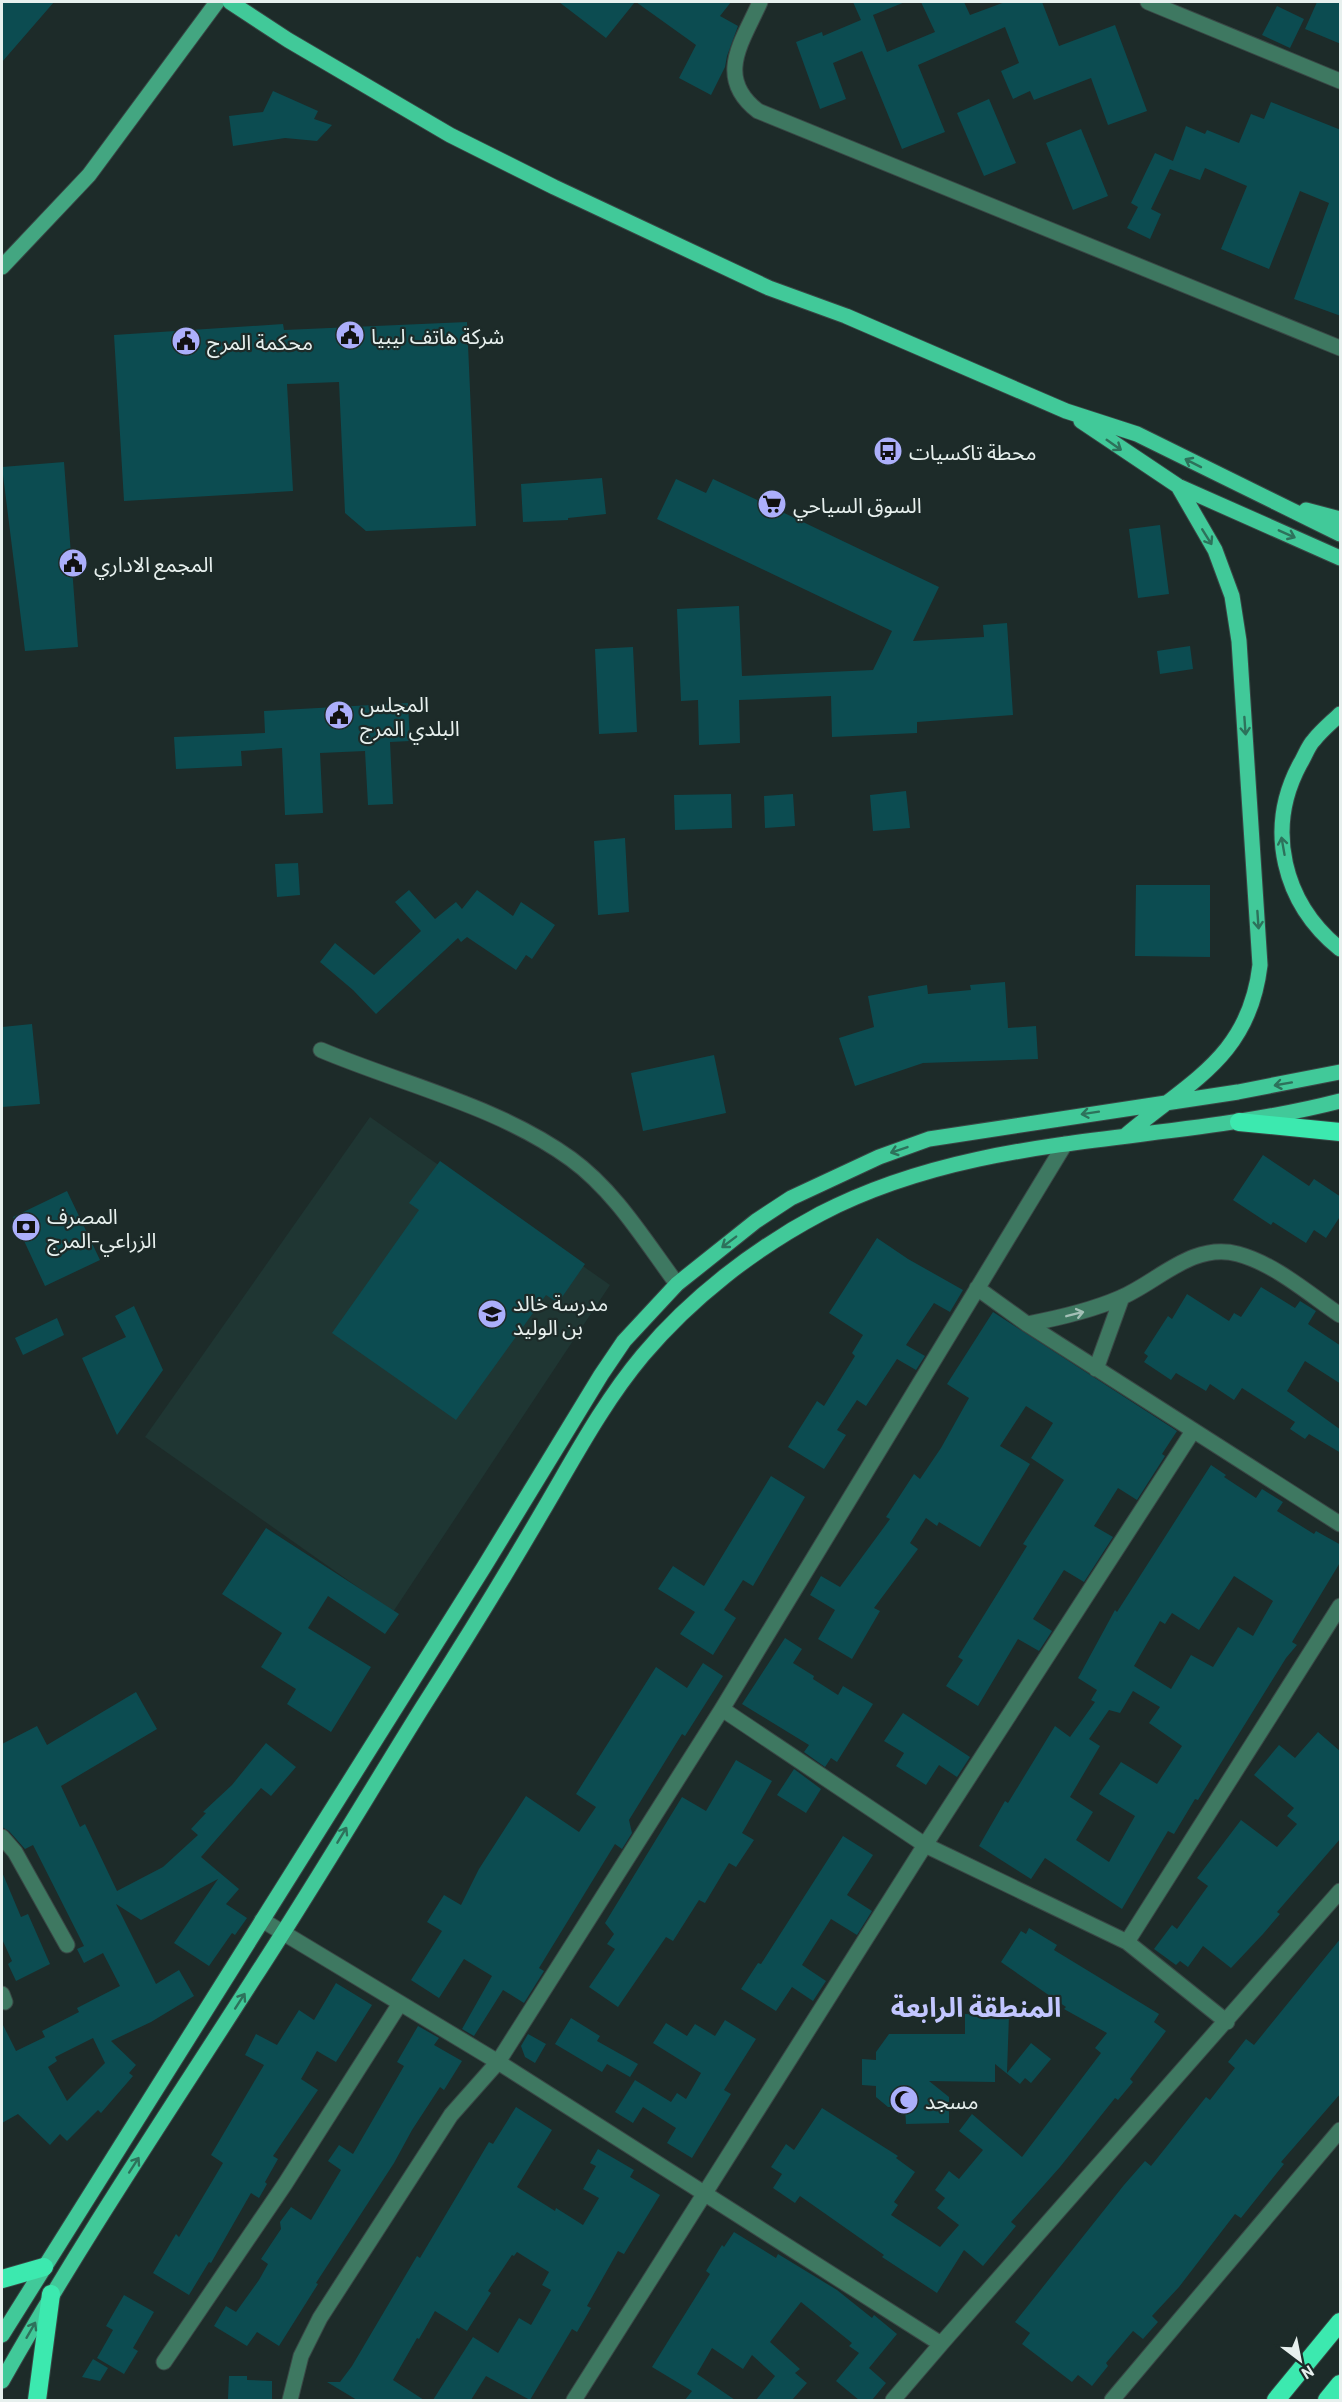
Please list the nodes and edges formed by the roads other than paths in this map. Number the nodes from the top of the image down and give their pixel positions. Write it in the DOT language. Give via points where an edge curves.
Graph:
graph roads {
  1 [pos="217,2"];
  2 [pos="230,2"];
  3 [pos="760,2"];
  4 [pos="1148,2"];
  5 [pos="1341,81"];
  6 [pos="2,267"];
  7 [pos="1341,348"];
  8 [pos="1066,411"];
  9 [pos="1178,486"];
  10 [pos="1270,501"];
  11 [pos="1341,519"];
  12 [pos="1341,534"];
  13 [pos="1341,558"];
  14 [pos="1341,714"];
  15 [pos="1341,949"];
  16 [pos="321,1050"];
  17 [pos="1341,1072"];
  18 [pos="1166,1101"];
  19 [pos="1341,1101"];
  20 [pos="1239,1122"];
  21 [pos="1341,1132"];
  22 [pos="1125,1137"];
  23 [pos="1065,1144"];
  24 [pos="677,1284"];
  25 [pos="977,1288"];
  26 [pos="1122,1297"];
  27 [pos="1341,1315"];
  28 [pos="1027,1324"];
  29 [pos="1096,1369"];
  30 [pos="1193,1431"];
  31 [pos="1341,1524"];
  32 [pos="1341,1606"];
  33 [pos="722,1709"];
  34 [pos="2,1837"];
  35 [pos="926,1845"];
  36 [pos="1341,1891"];
  37 [pos="262,1920"];
  38 [pos="283,1934"];
  39 [pos="1127,1942"];
  40 [pos="67,1945"];
  41 [pos="399,2005"];
  42 [pos="1227,2022"];
  43 [pos="498,2062"];
  44 [pos="1341,2130"];
  45 [pos="704,2195"];
  46 [pos="44,2267"];
  47 [pos="2,2279"];
  48 [pos="51,2294"];
  49 [pos="1341,2322"];
  50 [pos="2,2335"];
  51 [pos="941,2344"];
  52 [pos="164,2362"];
  53 [pos="2,2381"];
  54 [pos="1341,2384"];
  55 [pos="38,2400"];
  56 [pos="290,2400"];
  57 [pos="574,2400"];
  58 [pos="893,2400"];
  59 [pos="1112,2400"];
  60 [pos="1276,2400"];
  61 [pos="1327,2400"];
  1 -- 6 [label="street" via="95,167"];
  2 -- 8 [label="main road" via="288,40 503,163 769,288 846,316"];
  3 -- 7 [label="street" via="738,52 733,75 735,86 758,111"];
  4 -- 5 [label="street"];
  8 -- 9 [label="main road, one-way"];
  10 -- 8 [label="main road, one-way" via="1137,434"];
  9 -- 13 [label="main road, one-way"];
  9 -- 18 [label="main road, one-way" via="1215,550 1232,596 1239,641 1260,965 1257,991 1239,1033 1213,1065"];
  10 -- 11 [label="main road"];
  10 -- 12 [label="main road"];
  15 -- 14 [label="main road, one-way" via="1312,922 1290,883 1281,837 1289,786 1313,741"];
  16 -- 24 [label="street" via="470,1107 522,1130 571,1160 622,1210"];
  17 -- 18 [label="main road, one-way"];
  18 -- 22 [label="main road"];
  18 -- 24 [label="main road, one-way" via="929,1139 879,1157 791,1198"];
  19 -- 20 [label="main road"];
  20 -- 21 [label="highway"];
  20 -- 22 [label="main road"];
  22 -- 23 [label="main road"];
  23 -- 25 [label="street"];
  38 -- 23 [label="main road, one-way" via="501,1583 614,1392 669,1325 715,1284 779,1239 870,1190 943,1166"];
  24 -- 37 [label="main road" via="624,1341 601,1375"];
  25 -- 28 [label="street"];
  25 -- 33 [label="street"];
  26 -- 27 [label="street" via="1182,1261 1213,1253 1235,1253 1258,1261"];
  28 -- 26 [label="street, one-way" via="1086,1311"];
  26 -- 29 [label="street"];
  28 -- 29 [label="street"];
  29 -- 30 [label="street"];
  30 -- 31 [label="street"];
  30 -- 35 [label="street"];
  32 -- 39 [label="street"];
  33 -- 35 [label="street"];
  33 -- 43 [label="street"];
  34 -- 40 [label="street" via="15,1852"];
  35 -- 39 [label="street"];
  35 -- 45 [label="street"];
  36 -- 42 [label="street"];
  37 -- 38 [label="street"];
  37 -- 46 [label="main road"];
  38 -- 41 [label="street"];
  48 -- 38 [label="main road, one-way"];
  39 -- 42 [label="street"];
  41 -- 43 [label="street"];
  41 -- 52 [label="street" via="285,2184"];
  42 -- 51 [label="street"];
  43 -- 45 [label="street"];
  43 -- 56 [label="street" via="451,2115 320,2318 301,2356"];
  44 -- 59 [label="street"];
  45 -- 51 [label="street"];
  45 -- 57 [label="street"];
  46 -- 47 [label="highway"];
  46 -- 50 [label="main road"];
  53 -- 48 [label="main road, one-way"];
  48 -- 55 [label="highway"];
  49 -- 60 [label="highway"];
  51 -- 58 [label="street"];
  54 -- 61 [label="highway"];
}
